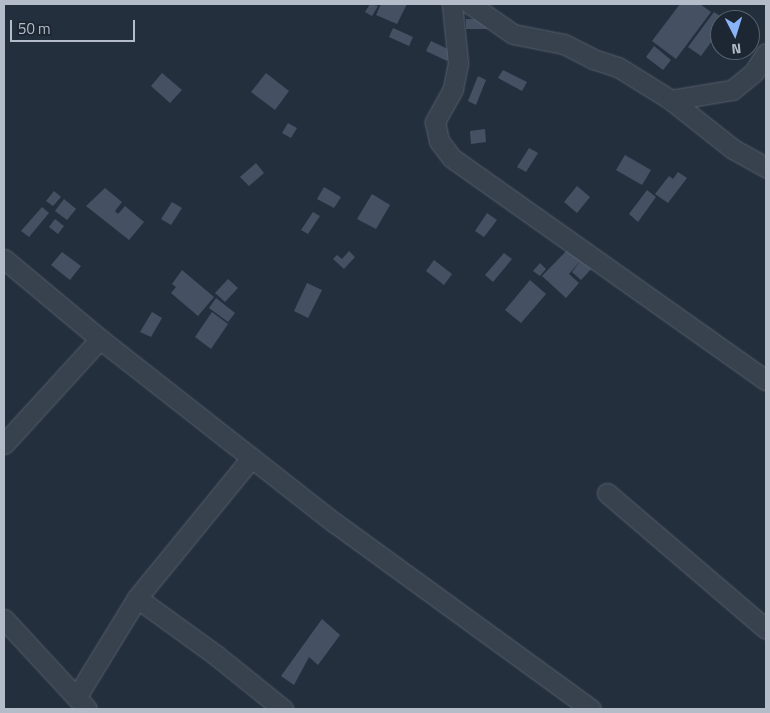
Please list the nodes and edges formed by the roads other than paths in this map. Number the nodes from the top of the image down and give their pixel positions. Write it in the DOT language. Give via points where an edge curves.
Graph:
graph roads {
  1 [pos="452,4"];
  2 [pos="470,4"];
  3 [pos="766,53"];
  4 [pos="671,100"];
  5 [pos="766,168"];
  6 [pos="4,259"];
  7 [pos="100,339"];
  8 [pos="766,380"];
  9 [pos="4,444"];
  10 [pos="251,458"];
  11 [pos="607,494"];
  12 [pos="137,598"];
  13 [pos="7,626"];
  14 [pos="766,629"];
  15 [pos="82,702"];
  16 [pos="282,709"];
  17 [pos="591,709"];
  1 -- 8 [label="street" via="458,63 453,89 435,122 439,141 452,158 554,227"];
  2 -- 4 [label="street" via="513,34 564,44 618,67"];
  3 -- 4 [label="street" via="754,72 732,90"];
  4 -- 5 [label="street" via="733,149"];
  6 -- 7 [label="street"];
  7 -- 9 [label="street"];
  7 -- 10 [label="street"];
  10 -- 12 [label="street"];
  10 -- 17 [label="street" via="510,653"];
  11 -- 14 [label="street"];
  12 -- 15 [label="street"];
  12 -- 16 [label="street" via="217,656"];
  13 -- 15 [label="street"];
}
